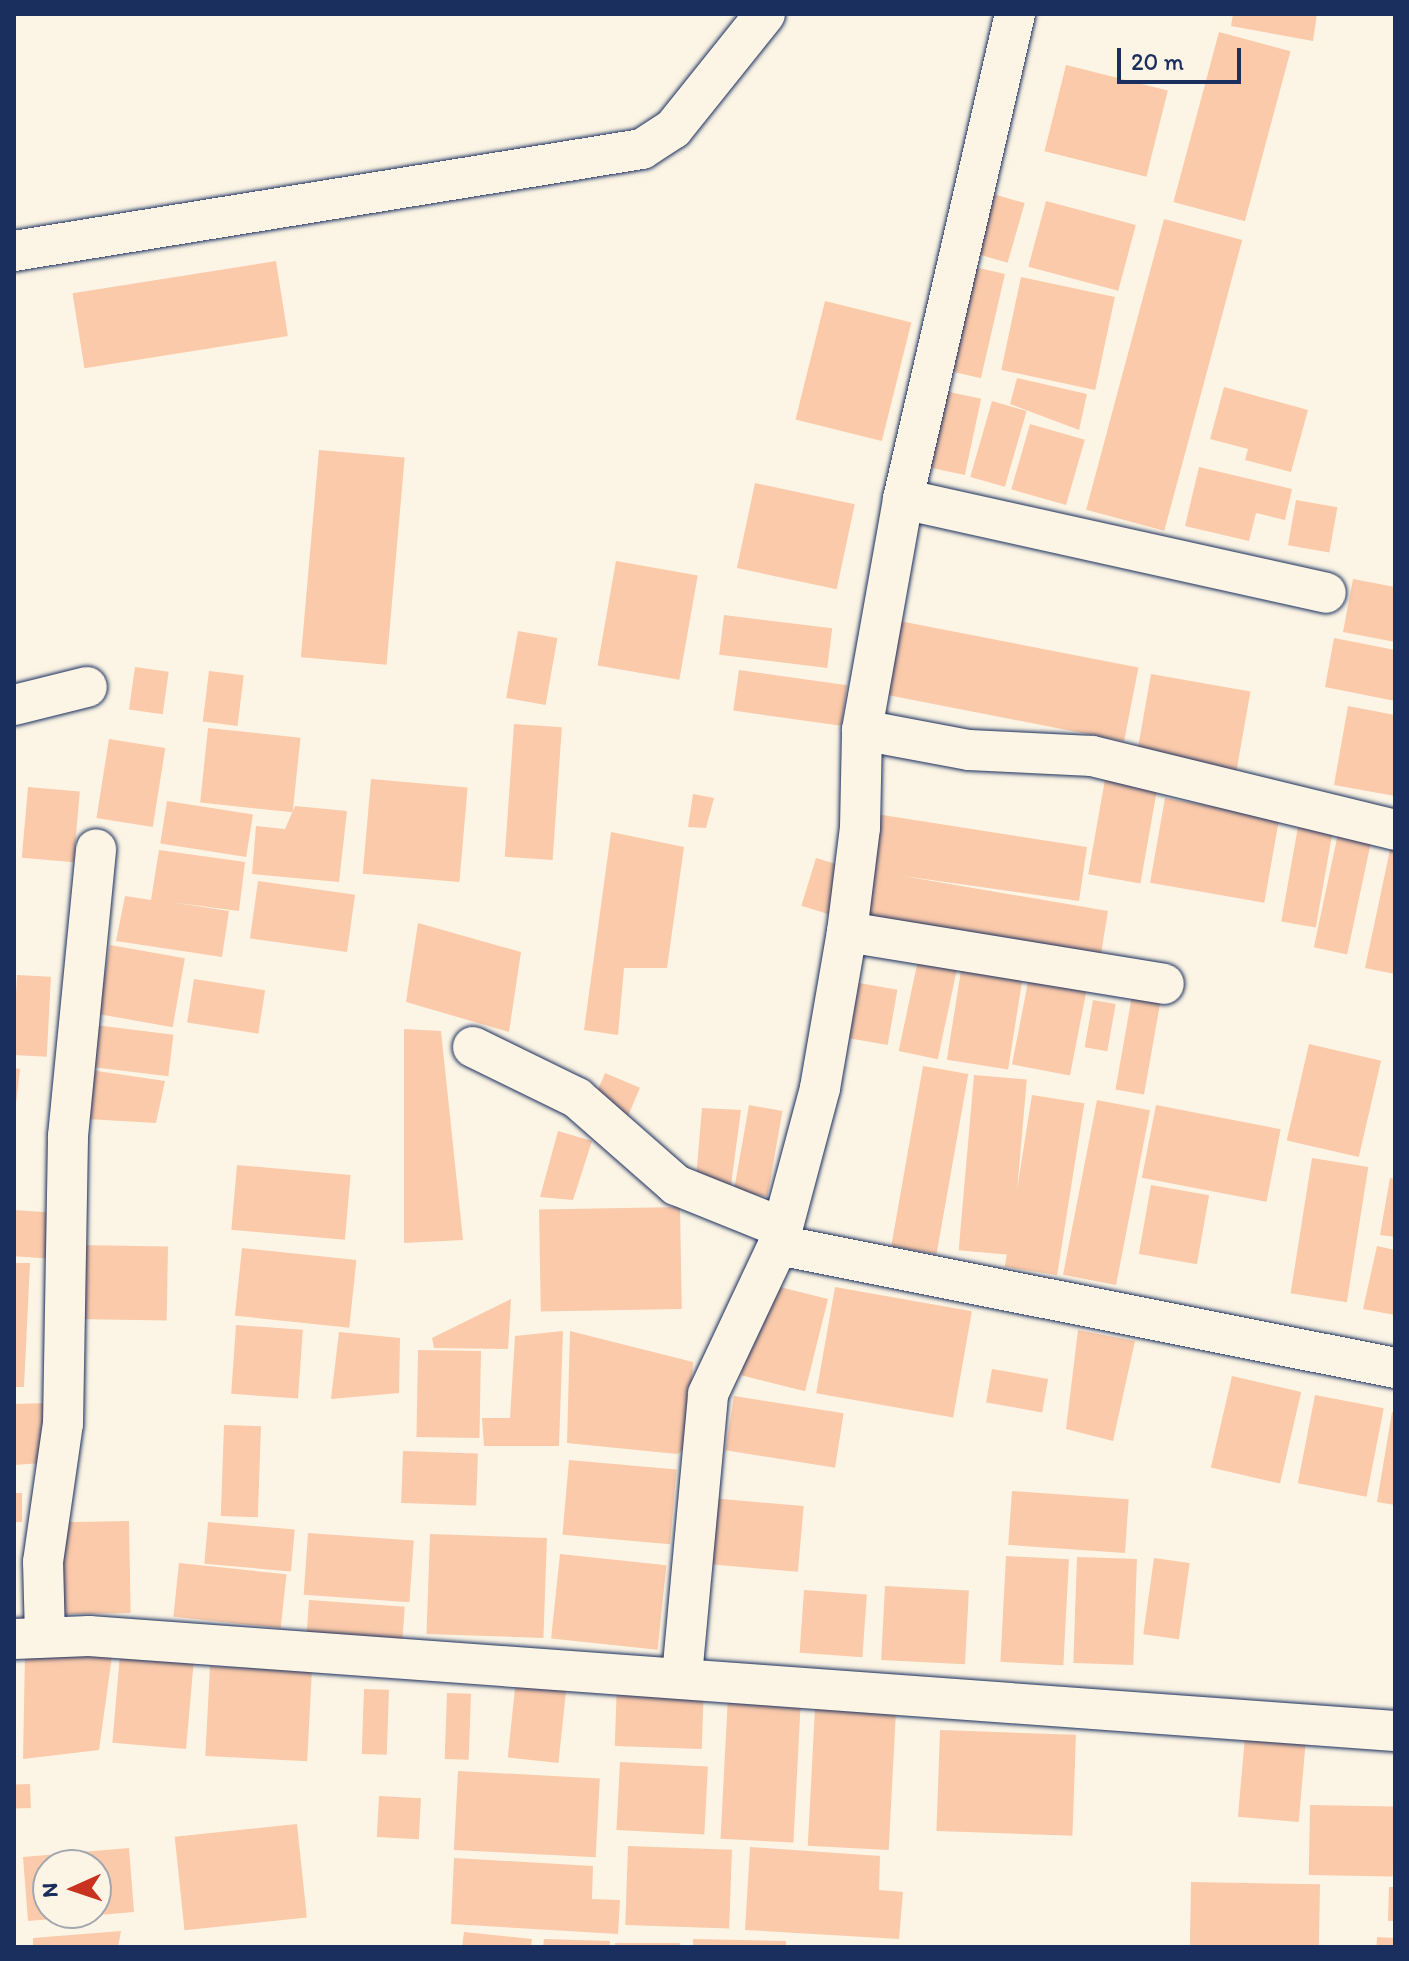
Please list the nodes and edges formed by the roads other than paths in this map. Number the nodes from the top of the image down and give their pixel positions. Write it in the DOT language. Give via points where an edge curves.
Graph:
graph roads {
  1 [pos="765,14"];
  2 [pos="1015,14"];
  3 [pos="14,251"];
  4 [pos="903,499"];
  5 [pos="1326,593"];
  6 [pos="87,687"];
  7 [pos="14,705"];
  8 [pos="862,730"];
  9 [pos="1395,830"];
  10 [pos="96,849"];
  11 [pos="847,932"];
  12 [pos="1164,984"];
  13 [pos="473,1047"];
  14 [pos="781,1237"];
  15 [pos="1395,1368"];
  16 [pos="30,1638"];
  17 [pos="682,1676"];
  18 [pos="1395,1731"];
  1 -- 3 [label="street" via="673,129 642,149"];
  2 -- 4 [label="street"];
  4 -- 5 [label="street"];
  4 -- 8 [label="street"];
  6 -- 7 [label="street"];
  8 -- 9 [label="street" via="969,750 1092,756"];
  8 -- 11 [label="street" via="860,828"];
  10 -- 16 [label="street" via="68,1136 63,1424"];
  11 -- 12 [label="street"];
  11 -- 14 [label="street" via="820,1088"];
  13 -- 14 [label="street" via="577,1098 676,1185"];
  14 -- 15 [label="street"];
  14 -- 17 [label="street" via="708,1394"];
  16 -- 17 [label="street"];
  17 -- 18 [label="street"];
}
